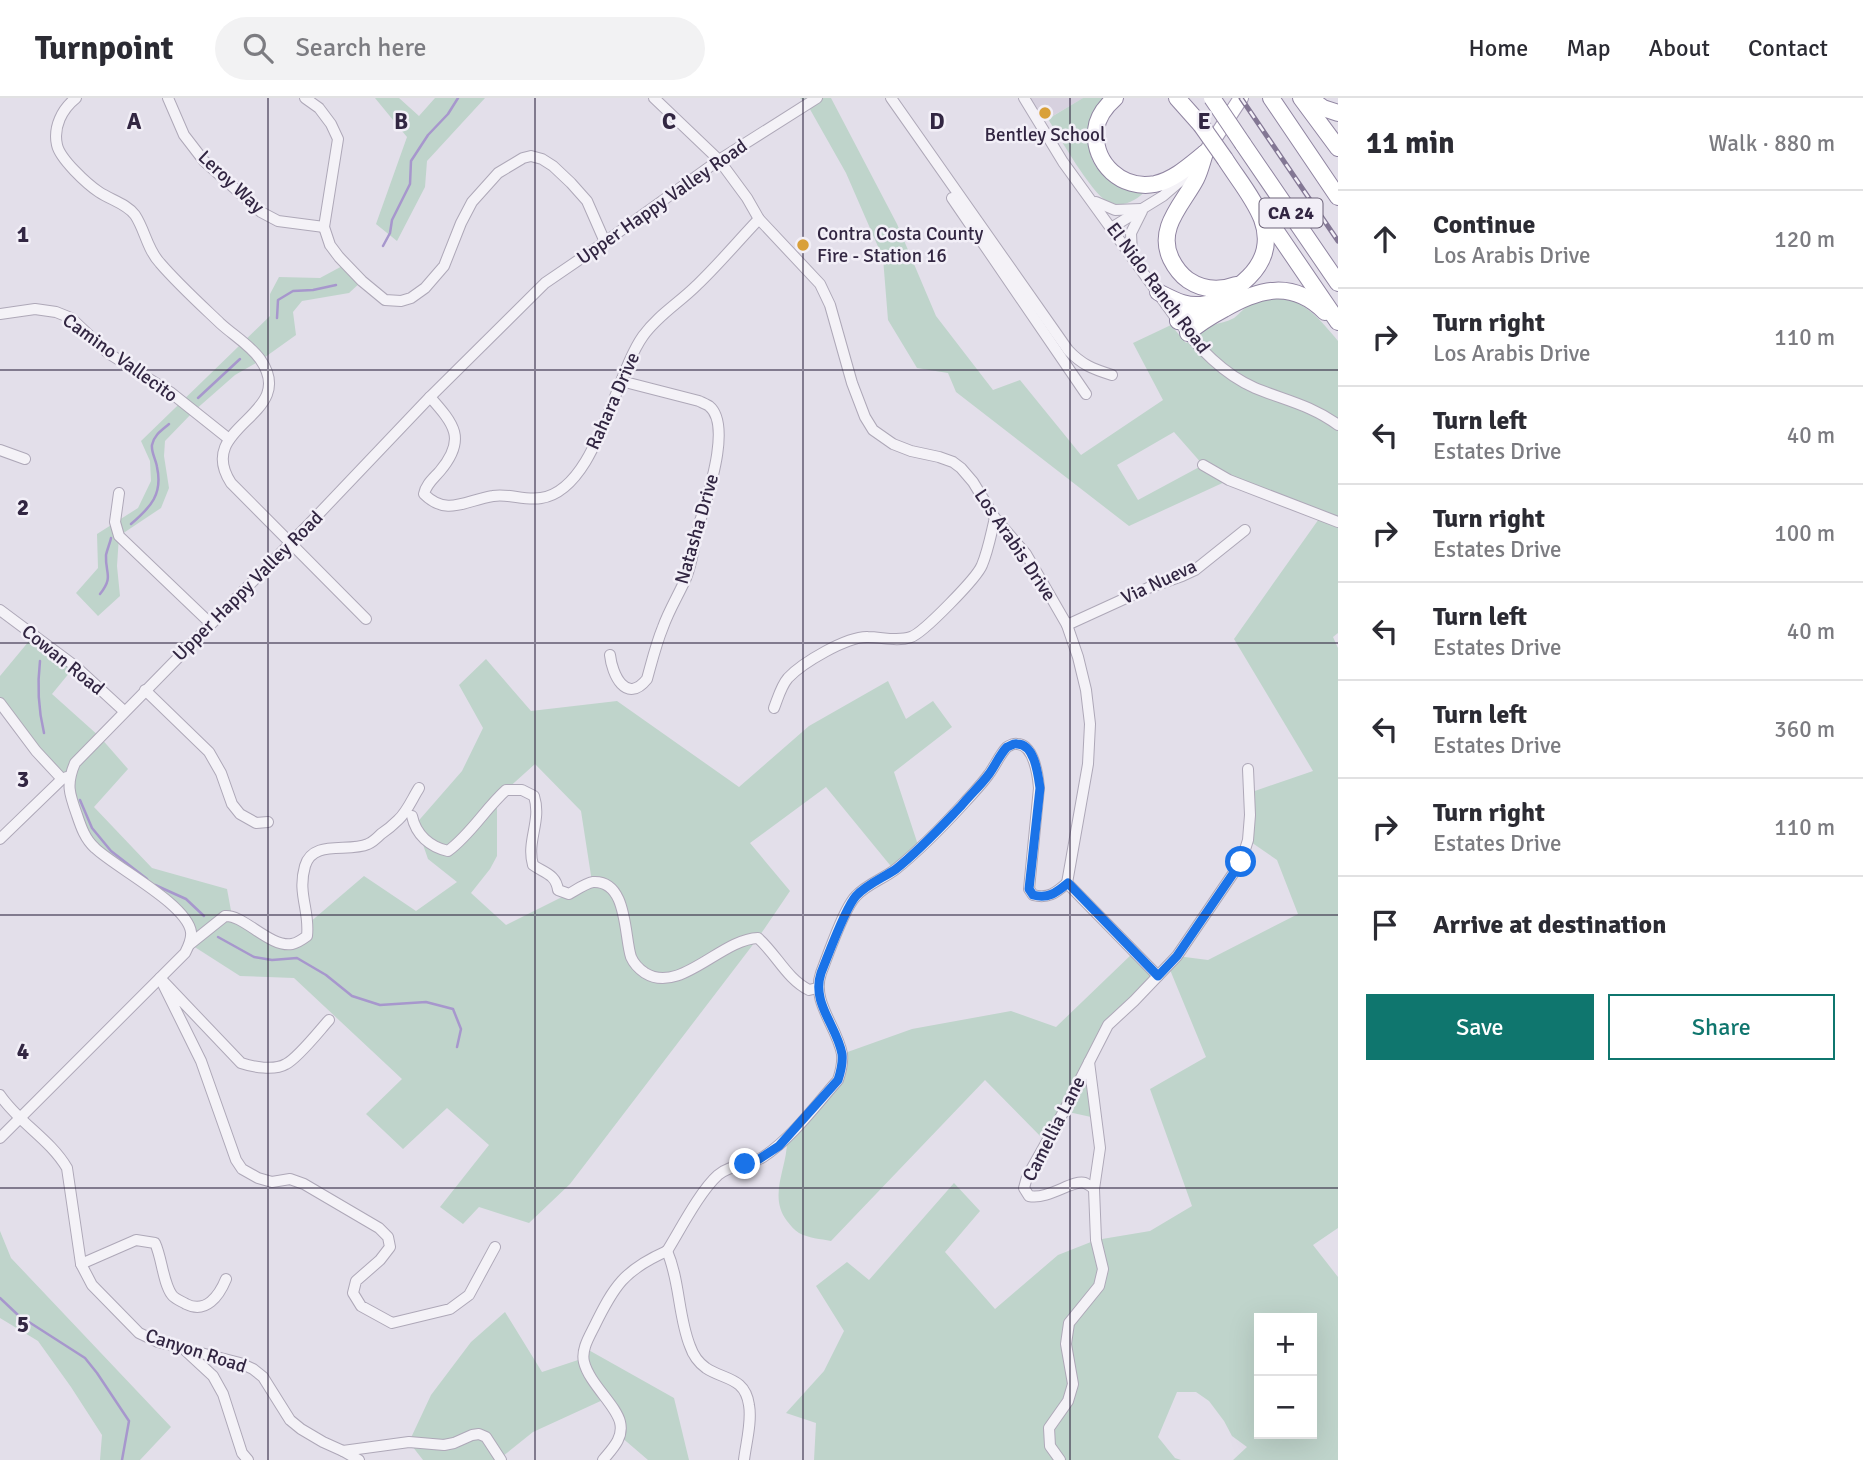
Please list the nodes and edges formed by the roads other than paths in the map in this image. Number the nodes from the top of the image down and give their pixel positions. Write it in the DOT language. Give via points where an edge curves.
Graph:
graph roads {
  1 [pos="76,98"];
  2 [pos="168,98"];
  3 [pos="305,98"];
  4 [pos="654,98"];
  5 [pos="817,98"];
  6 [pos="883,98"];
  7 [pos="891,98"];
  8 [pos="1024,98"];
  9 [pos="1115,98"];
  10 [pos="1177,98"];
  11 [pos="1185,98"];
  12 [pos="1212,98"];
  13 [pos="1241,98"];
  14 [pos="1271,98"];
  15 [pos="1301,98"];
  16 [pos="1309,98"];
  17 [pos="1338,113"];
  18 [pos="1202,125"];
  19 [pos="1338,148"];
  20 [pos="1205,153"];
  21 [pos="1225,159"];
  22 [pos="719,160"];
  23 [pos="1089,197"];
  24 [pos="1338,197"];
  25 [pos="1143,209"];
  26 [pos="759,219"];
  27 [pos="324,227"];
  28 [pos="1111,228"];
  29 [pos="605,242"];
  30 [pos="1133,258"];
  31 [pos="1251,275"];
  32 [pos="1338,283"];
  33 [pos="1158,292"];
  34 [pos="1215,301"];
  35 [pos="0,314"];
  36 [pos="1338,323"];
  37 [pos="1183,327"];
  38 [pos="1112,375"];
  39 [pos="621,381"];
  40 [pos="1086,394"];
  41 [pos="430,397"];
  42 [pos="1338,425"];
  43 [pos="229,439"];
  44 [pos="0,450"];
  45 [pos="25,459"];
  46 [pos="1203,465"];
  47 [pos="118,493"];
  48 [pos="995,518"];
  49 [pos="1338,522"];
  50 [pos="1245,530"];
  51 [pos="290,542"];
  52 [pos="0,610"];
  53 [pos="366,619"];
  54 [pos="210,624"];
  55 [pos="1067,625"];
  56 [pos="610,654"];
  57 [pos="145,690"];
  58 [pos="0,703"];
  59 [pos="774,708"];
  60 [pos="124,711"];
  61 [pos="1248,769"];
  62 [pos="66,777"];
  63 [pos="419,788"];
  64 [pos="412,816"];
  65 [pos="268,822"];
  66 [pos="0,839"];
  67 [pos="1068,883"];
  68 [pos="190,944"];
  69 [pos="1158,976"];
  70 [pos="160,978"];
  71 [pos="817,988"];
  72 [pos="329,1020"];
  73 [pos="1089,1062"];
  74 [pos="0,1095"];
  75 [pos="20,1119"];
  76 [pos="0,1138"];
  77 [pos="1094,1189"];
  78 [pos="495,1247"];
  79 [pos="667,1251"];
  80 [pos="80,1264"];
  81 [pos="226,1279"];
  82 [pos="184,1349"];
  83 [pos="343,1451"];
  84 [pos="248,1460"];
  85 [pos="359,1460"];
  86 [pos="501,1460"];
  87 [pos="603,1460"];
  88 [pos="744,1460"];
  89 [pos="1060,1460"];
  1 -- 43 [label="street" via="60,117 56,132 61,154 86,181 135,215 151,253 251,349 268,374 267,396"];
  2 -- 27 [label="street, Leroy Way" via="184,135 204,161 261,212 278,221"];
  3 -- 27 [label="street" via="319,107 338,139"];
  4 -- 22 [label="street, Los Arabis Drive"];
  5 -- 22 [label="street, Upper Happy Valley Road"];
  6 -- 40 [label="street"];
  7 -- 38 [label="street" via="1068,350 1088,367"];
  8 -- 23 [label="street, El Nido Ranch Road"];
  9 -- 20 [label="highway" via="1104,110 1096,131 1104,164 1122,180 1158,184"];
  10 -- 18 [label="highway"];
  11 -- 18 [label="highway"];
  12 -- 32 [label="highway, CA 24, bridge"];
  13 -- 20 [label="main road"];
  14 -- 24 [label="highway, CA 24"];
  15 -- 19 [label="highway"];
  16 -- 17 [label="highway"];
  18 -- 21 [label="highway, bridge"];
  20 -- 25 [label="street" via="1181,181"];
  20 -- 31 [label="highway" via="1196,179 1169,225 1170,256 1186,278 1210,289 1233,286"];
  21 -- 31 [label="highway" via="1264,228 1264,250"];
  21 -- 36 [label="highway"];
  22 -- 26 [label="street, Los Arabis Drive"];
  22 -- 29 [label="street, Upper Happy Valley Road"];
  23 -- 25 [label="street" via="1112,210"];
  23 -- 28 [label="street, El Nido Ranch Road"];
  25 -- 28 [label="street"];
  25 -- 30 [label="street" via="1131,233"];
  26 -- 39 [label="street, Rahara Drive" via="643,336"];
  26 -- 48 [label="street, Los Arabis Drive" via="820,284 852,383 873,430 893,444 953,462 973,482"];
  27 -- 29 [label="street" via="339,257 385,300 411,298 444,266 461,223 482,190 498,173 531,156 553,166 587,201"];
  28 -- 30 [label="street, El Nido Ranch Road"];
  29 -- 41 [label="street, Upper Happy Valley Road" via="545,283"];
  30 -- 33 [label="street, El Nido Ranch Road"];
  31 -- 34 [label="highway"];
  33 -- 34 [label="highway" via="1187,305"];
  33 -- 37 [label="street, El Nido Ranch Road"];
  34 -- 37 [label="highway"];
  35 -- 43 [label="street, Camino Vallecito" via="35,309 71,318 108,353 170,392"];
  36 -- 37 [label="highway" via="1307,298 1271,290"];
  37 -- 42 [label="street, El Nido Ranch Road" via="1239,380 1311,408"];
  39 -- 41 [label="street, Rahara Drive" via="582,467 570,483 541,498 495,495 468,503 440,506 432,502 424,494 426,487 455,444 454,429"];
  39 -- 56 [label="street, Natasha Drive" via="709,405 718,422 719,443 687,577 663,626 643,684 625,687 617,681"];
  41 -- 51 [label="street, Upper Happy Valley Road"];
  43 -- 51 [label="street" via="221,457 223,471"];
  44 -- 45 [label="street"];
  46 -- 49 [label="street" via="1229,480"];
  47 -- 54 [label="street" via="115,522 119,536"];
  48 -- 55 [label="street, Los Arabis Drive" via="1026,554"];
  48 -- 59 [label="street" via="982,566 928,625 912,637 865,637 845,643 789,678"];
  50 -- 55 [label="street, Via Nueva" via="1195,570"];
  51 -- 53 [label="street"];
  51 -- 54 [label="street, Upper Happy Valley Road"];
  52 -- 60 [label="street, Cowan Road" via="75,666"];
  54 -- 57 [label="street, Upper Happy Valley Road"];
  55 -- 67 [label="street, Los Arabis Drive" via="1086,690 1090,724 1088,764"];
  57 -- 60 [label="street, Upper Happy Valley Road"];
  57 -- 65 [label="street" via="209,752 240,814"];
  58 -- 62 [label="street" via="36,751"];
  60 -- 62 [label="street, Upper Happy Valley Road"];
  61 -- 69 [label="street" via="1249,828 1241,862 1177,956"];
  62 -- 66 [label="street, Upper Happy Valley Road"];
  62 -- 68 [label="street" via="86,838 170,903 185,919"];
  63 -- 68 [label="street" via="400,819 370,844 313,852 303,879 307,936 291,944 281,942 225,916"];
  64 -- 71 [label="street" via="421,836 448,851 506,790 522,790 534,796 537,806 530,856 533,865 557,881 558,890 569,894 592,882 604,884 616,894 631,956 646,974 674,978 733,945 758,938 797,984 809,990"];
  67 -- 69 [label="street"];
  67 -- 71 [label="street" via="1046,897 1033,895 1029,889 1040,788 1030,752 1016,743 934,836 854,897"];
  68 -- 70 [label="street"];
  69 -- 73 [label="street, Camellia Lane" via="1108,1024"];
  70 -- 72 [label="street" via="241,1063 252,1066 285,1065"];
  70 -- 75 [label="street"];
  70 -- 78 [label="street" via="201,1061 242,1169 272,1182 290,1179 304,1184 388,1237 390,1247 356,1281 353,1293 361,1306 392,1324 450,1309 469,1295"];
  71 -- 79 [label="street" via="842,1054 838,1080 779,1146 756,1161 720,1173"];
  73 -- 77 [label="street" via="1100,1148"];
  73 -- 77 [label="street, Camellia Lane" via="1024,1188 1029,1196 1038,1198 1076,1182"];
  74 -- 75 [label="street, Canyon Road"];
  75 -- 76 [label="street"];
  75 -- 80 [label="street, Canyon Road" via="49,1144 67,1168"];
  77 -- 89 [label="street" via="1096,1240 1103,1269 1099,1286 1069,1323 1066,1345 1073,1384 1069,1401 1049,1428 1049,1446"];
  79 -- 87 [label="street" via="635,1268 614,1288 585,1348 584,1364 620,1422 620,1436"];
  79 -- 88 [label="street" via="697,1360 706,1369 734,1380 747,1398"];
  80 -- 81 [label="street" via="136,1240 155,1243 173,1297 193,1307 209,1304"];
  80 -- 82 [label="street, Canyon Road" via="92,1285 139,1333"];
  82 -- 83 [label="street, Canyon Road" via="253,1369 290,1420"];
  82 -- 84 [label="street" via="213,1376"];
  83 -- 85 [label="street, Canyon Road"];
  83 -- 86 [label="street" via="409,1442 444,1445 479,1434"];
}
